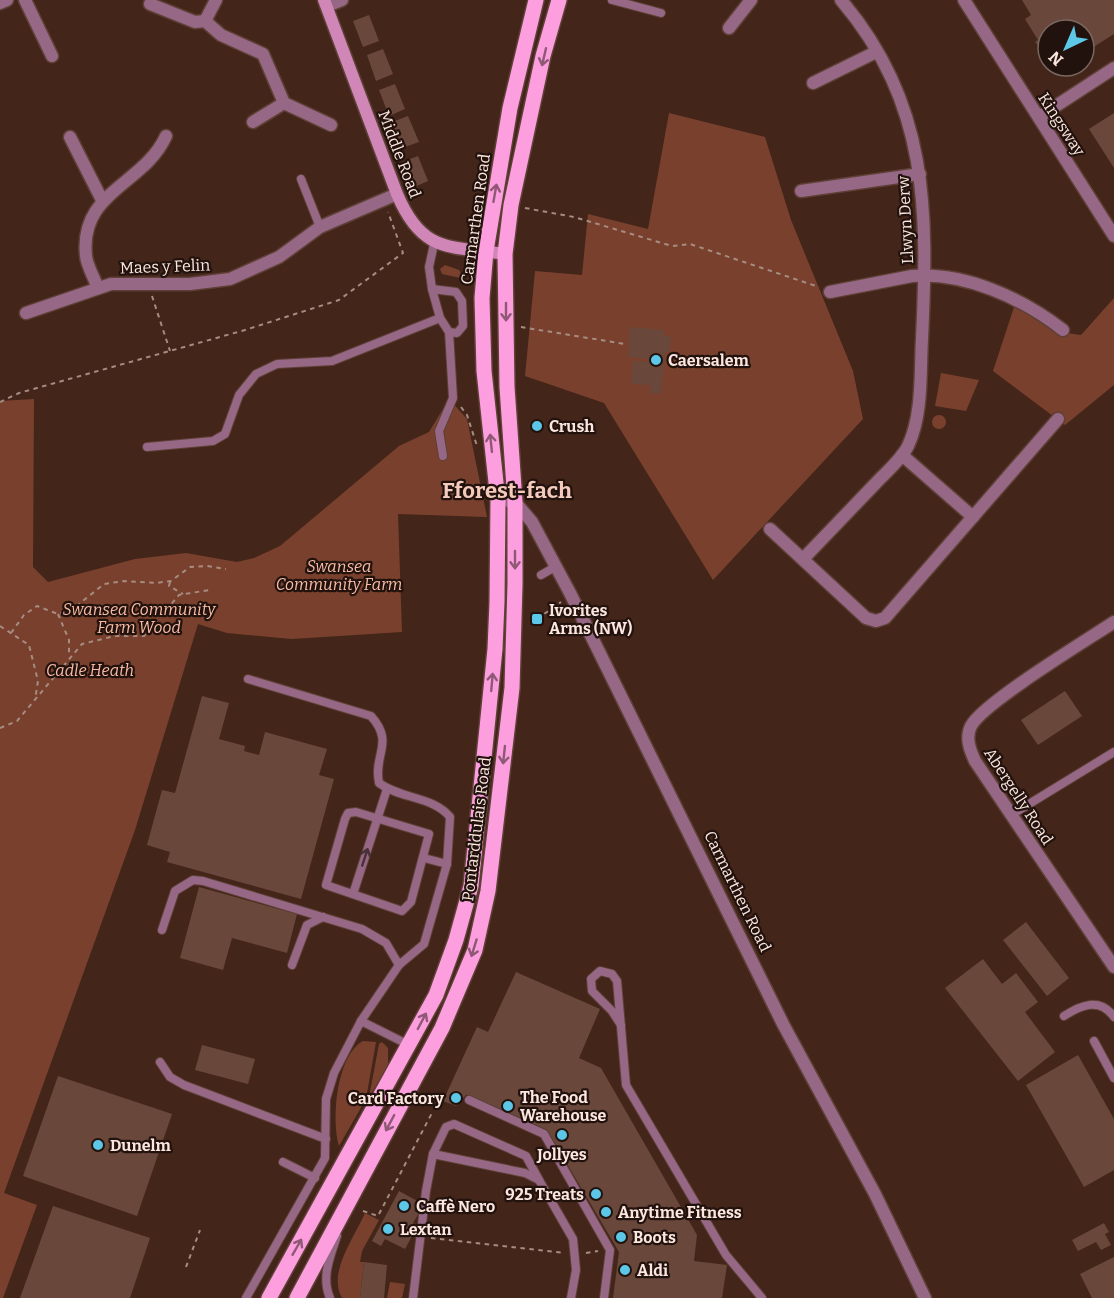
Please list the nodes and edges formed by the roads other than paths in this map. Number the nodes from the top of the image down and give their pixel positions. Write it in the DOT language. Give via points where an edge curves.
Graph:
graph roads {
  1 [pos="7,0"];
  2 [pos="24,0"];
  3 [pos="216,0"];
  4 [pos="342,0"];
  5 [pos="536,0"];
  6 [pos="559,0"];
  7 [pos="612,0"];
  8 [pos="751,0"];
  9 [pos="841,0"];
  10 [pos="964,0"];
  11 [pos="0,3"];
  12 [pos="325,3"];
  13 [pos="150,4"];
  14 [pos="661,13"];
  15 [pos="205,21"];
  16 [pos="729,28"];
  17 [pos="876,52"];
  18 [pos="52,56"];
  19 [pos="1114,68"];
  20 [pos="813,83"];
  21 [pos="284,104"];
  22 [pos="1038,117"];
  23 [pos="253,122"];
  24 [pos="331,125"];
  25 [pos="166,136"];
  26 [pos="70,137"];
  27 [pos="920,174"];
  28 [pos="300,179"];
  29 [pos="801,191"];
  30 [pos="397,194"];
  31 [pos="102,200"];
  32 [pos="320,227"];
  33 [pos="1114,236"];
  34 [pos="434,244"];
  35 [pos="486,251"];
  36 [pos="505,254"];
  37 [pos="925,275"];
  38 [pos="97,286"];
  39 [pos="432,290"];
  40 [pos="830,292"];
  41 [pos="26,313"];
  42 [pos="440,318"];
  43 [pos="1063,330"];
  44 [pos="449,332"];
  45 [pos="1058,419"];
  46 [pos="147,447"];
  47 [pos="903,455"];
  48 [pos="442,456"];
  49 [pos="498,501"];
  50 [pos="515,502"];
  51 [pos="973,517"];
  52 [pos="771,529"];
  53 [pos="803,559"];
  54 [pos="555,567"];
  55 [pos="542,575"];
  56 [pos="1114,622"];
  57 [pos="248,679"];
  58 [pos="1114,752"];
  59 [pos="387,789"];
  60 [pos="1011,815"];
  61 [pos="377,819"];
  62 [pos="424,858"];
  63 [pos="447,864"];
  64 [pos="353,894"];
  65 [pos="323,917"];
  66 [pos="162,930"];
  67 [pos="292,965"];
  68 [pos="399,965"];
  69 [pos="1114,967"];
  70 [pos="1065,1016"];
  71 [pos="1114,1017"];
  72 [pos="361,1021"];
  73 [pos="621,1025"];
  74 [pos="1094,1041"];
  75 [pos="409,1045"];
  76 [pos="160,1062"];
  77 [pos="1114,1078"];
  78 [pos="468,1100"];
  79 [pos="326,1139"];
  80 [pos="434,1154"];
  81 [pos="283,1162"];
  82 [pos="315,1178"];
  83 [pos="539,1180"];
  84 [pos="348,1204"];
  85 [pos="246,1298"];
  86 [pos="269,1298"];
  87 [pos="297,1298"];
  88 [pos="330,1298"];
  89 [pos="413,1298"];
  90 [pos="571,1298"];
  91 [pos="604,1298"];
  92 [pos="762,1298"];
  93 [pos="925,1298"];
  1 -- 11 [label="street"];
  2 -- 18 [label="street"];
  3 -- 15 [label="street"];
  4 -- 12 [label="street"];
  35 -- 5 [label="main road, Carmarthen Road, one-way" via="510,108"];
  6 -- 36 [label="main road, Carmarthen Road, one-way" via="511,205"];
  7 -- 14 [label="lane"];
  8 -- 16 [label="street"];
  9 -- 17 [label="street, Llwyn Derw"];
  10 -- 22 [label="street, Kingsway"];
  12 -- 30 [label="street, Middle Road"];
  13 -- 15 [label="street" via="195,22"];
  15 -- 21 [label="street" via="221,35 263,54"];
  17 -- 20 [label="street"];
  17 -- 27 [label="street, Llwyn Derw" via="896,89"];
  19 -- 22 [label="street"];
  21 -- 23 [label="street"];
  21 -- 24 [label="street"];
  22 -- 33 [label="street, Kingsway"];
  25 -- 31 [label="street" via="154,157"];
  26 -- 31 [label="street"];
  27 -- 29 [label="street"];
  27 -- 37 [label="street, Llwyn Derw"];
  28 -- 32 [label="lane"];
  30 -- 32 [label="street, Maes y Felin"];
  30 -- 34 [label="street, Middle Road" via="410,222"];
  31 -- 38 [label="street" via="87,231 86,257"];
  32 -- 38 [label="street, Maes y Felin" via="279,257 230,279"];
  34 -- 35 [label="street"];
  34 -- 39 [label="lane" via="429,267"];
  35 -- 36 [label="street"];
  49 -- 35 [label="main road, Carmarthen Road, one-way" via="484,371 482,298"];
  36 -- 50 [label="main road, Carmarthen Road, one-way" via="508,420"];
  37 -- 40 [label="street"];
  37 -- 43 [label="street" via="1011,297"];
  37 -- 47 [label="street, Llwyn Derw" via="917,416"];
  38 -- 41 [label="street, Maes y Felin"];
  39 -- 42 [label="lane"];
  39 -- 44 [label="lane" via="456,292 462,301 463,326 457,333"];
  42 -- 44 [label="lane"];
  42 -- 46 [label="lane" via="332,361 277,364 256,374 239,395 225,434 213,441"];
  44 -- 48 [label="lane" via="453,398 439,431"];
  45 -- 51 [label="street"];
  47 -- 51 [label="street"];
  47 -- 53 [label="street, Llwyn Derw"];
  49 -- 50 [label="street"];
  75 -- 49 [label="main road, Pontarddulais Road, one-way" via="436,994 471,886 495,649"];
  50 -- 54 [label="street, Carmarthen Road" via="532,522"];
  50 -- 84 [label="main road, Pontarddulais Road, one-way" via="512,688 489,891 475,950 442,1028"];
  51 -- 53 [label="street" via="885,618 876,621 866,618"];
  52 -- 53 [label="street"];
  54 -- 55 [label="lane"];
  54 -- 93 [label="street, Carmarthen Road"];
  56 -- 60 [label="street, Abergelly Road" via="991,706 971,724 970,751"];
  57 -- 59 [label="lane" via="371,716 385,738 376,772 379,783"];
  58 -- 60 [label="lane"];
  59 -- 61 [label="lane"];
  59 -- 63 [label="lane" via="443,808 451,826"];
  60 -- 69 [label="street, Abergelly Road"];
  61 -- 62 [label="lane" via="429,834"];
  64 -- 61 [label="lane, one-way"];
  61 -- 64 [label="lane" via="348,813 326,885"];
  62 -- 63 [label="lane"];
  62 -- 64 [label="lane" via="411,902 402,911"];
  63 -- 68 [label="lane" via="424,944"];
  65 -- 66 [label="lane" via="193,880 175,891"];
  65 -- 67 [label="lane" via="307,925"];
  65 -- 68 [label="lane" via="378,936"];
  68 -- 72 [label="lane"];
  70 -- 71 [label="lane" via="1089,1003"];
  72 -- 75 [label="lane"];
  72 -- 79 [label="lane" via="334,1073 327,1099"];
  73 -- 73 [label="lane" via="617,981 612,974 600,971 591,979 592,991"];
  73 -- 92 [label="lane" via="626,1085 726,1255"];
  74 -- 77 [label="lane"];
  86 -- 75 [label="main road, Pontarddulais Road, one-way"];
  76 -- 79 [label="lane" via="170,1077 184,1085"];
  78 -- 91 [label="lane" via="544,1134 610,1250"];
  79 -- 82 [label="lane" via="325,1158"];
  80 -- 83 [label="lane" via="525,1173"];
  80 -- 83 [label="lane" via="446,1127 454,1124 526,1156"];
  80 -- 89 [label="lane"];
  81 -- 82 [label="lane"];
  82 -- 85 [label="lane"];
  83 -- 90 [label="lane" via="573,1239 576,1270"];
  84 -- 87 [label="main road, Pontarddulais Road"];
  84 -- 88 [label="lane" via="327,1266"];
}
